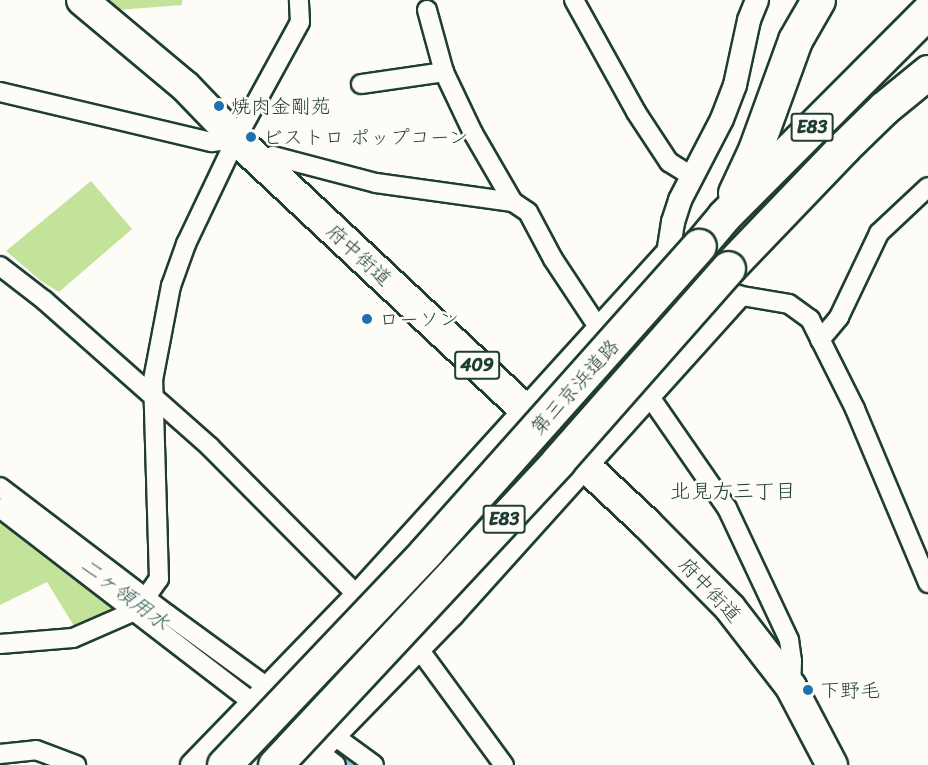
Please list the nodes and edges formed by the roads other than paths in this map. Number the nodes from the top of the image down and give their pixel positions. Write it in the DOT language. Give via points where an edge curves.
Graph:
graph roads {
  1 [pos="82,0"];
  2 [pos="298,0"];
  3 [pos="574,0"];
  4 [pos="757,0"];
  5 [pos="818,0"];
  6 [pos="428,10"];
  7 [pos="928,11"];
  8 [pos="444,72"];
  9 [pos="928,72"];
  10 [pos="361,84"];
  11 [pos="0,92"];
  12 [pos="236,139"];
  13 [pos="261,162"];
  14 [pos="693,177"];
  15 [pos="928,187"];
  16 [pos="513,202"];
  17 [pos="724,216"];
  18 [pos="679,247"];
  19 [pos="0,266"];
  20 [pos="733,283"];
  21 [pos="688,287"];
  22 [pos="598,327"];
  23 [pos="820,340"];
  24 [pos="621,358"];
  25 [pos="650,397"];
  26 [pos="153,398"];
  27 [pos="524,410"];
  28 [pos="553,436"];
  29 [pos="587,468"];
  30 [pos="0,488"];
  31 [pos="0,508"];
  32 [pos="928,583"];
  33 [pos="357,595"];
  34 [pos="140,605"];
  35 [pos="0,644"];
  36 [pos="419,649"];
  37 [pos="269,686"];
  38 [pos="791,687"];
  39 [pos="253,703"];
  40 [pos="298,708"];
  41 [pos="336,736"];
  42 [pos="0,754"];
  43 [pos="321,761"];
  44 [pos="76,765"];
  45 [pos="192,765"];
  46 [pos="224,765"];
  47 [pos="232,765"];
  48 [pos="256,765"];
  49 [pos="275,765"];
  50 [pos="374,765"];
  51 [pos="504,765"];
  52 [pos="832,765"];
  1 -- 12 [label="highway, 府中街道 / 409" via="184,86"];
  2 -- 12 [label="street" via="300,22"];
  3 -- 14 [label="street" via="636,112 669,162"];
  4 -- 14 [label="street" via="735,85"];
  5 -- 17 [label="highway" via="795,40 755,150"];
  6 -- 8 [label="street"];
  7 -- 17 [label="highway, 第三京浜道路 / E83"];
  8 -- 10 [label="street"];
  8 -- 16 [label="street"];
  9 -- 20 [label="highway, 第三京浜道路 / E83" via="852,140"];
  11 -- 12 [label="street" via="212,141"];
  12 -- 13 [label="highway, 府中街道 / 409"];
  12 -- 26 [label="street" via="186,244 171,286"];
  13 -- 16 [label="street" via="273,156 376,183"];
  13 -- 27 [label="highway, 府中街道 / 409"];
  14 -- 18 [label="street" via="673,222"];
  15 -- 23 [label="street" via="879,234 839,317"];
  16 -- 22 [label="street" via="528,212 553,259"];
  17 -- 18 [label="highway, 第三京浜道路 / E83"];
  18 -- 21 [label="street"];
  18 -- 22 [label="street"];
  18 -- 24 [label="street" via="660,301"];
  18 -- 46 [label="highway, 第三京浜道路 / E83, bridge" via="426,552"];
  19 -- 26 [label="street"];
  20 -- 21 [label="street"];
  20 -- 23 [label="street" via="789,304 810,320"];
  20 -- 25 [label="street"];
  20 -- 49 [label="highway, 第三京浜道路 / E83, bridge" via="558,461"];
  21 -- 24 [label="street" via="687,300"];
  22 -- 24 [label="street"];
  22 -- 27 [label="street"];
  23 -- 32 [label="street" via="855,409"];
  24 -- 25 [label="street"];
  24 -- 28 [label="street"];
  25 -- 29 [label="street"];
  25 -- 38 [label="street" via="727,508 789,640"];
  26 -- 33 [label="street" via="210,447"];
  26 -- 34 [label="street" via="159,579"];
  27 -- 28 [label="highway, 府中街道 / 409"];
  27 -- 33 [label="street"];
  28 -- 29 [label="highway, 府中街道 / 409"];
  28 -- 40 [label="street" via="440,575"];
  29 -- 36 [label="street"];
  29 -- 38 [label="highway, 府中街道 / 409" via="730,608"];
  30 -- 34 [label="street"];
  31 -- 34 [label="street"];
  33 -- 37 [label="street"];
  34 -- 35 [label="street" via="73,638"];
  34 -- 37 [label="street"];
  34 -- 39 [label="street"];
  36 -- 41 [label="street"];
  36 -- 51 [label="street"];
  37 -- 39 [label="street"];
  37 -- 40 [label="street"];
  38 -- 52 [label="highway, 府中街道 / 409"];
  39 -- 45 [label="street"];
  40 -- 41 [label="street"];
  40 -- 47 [label="street"];
  40 -- 48 [label="street"];
  41 -- 43 [label="street"];
  41 -- 50 [label="street"];
  42 -- 44 [label="street" via="36,750"];
}
